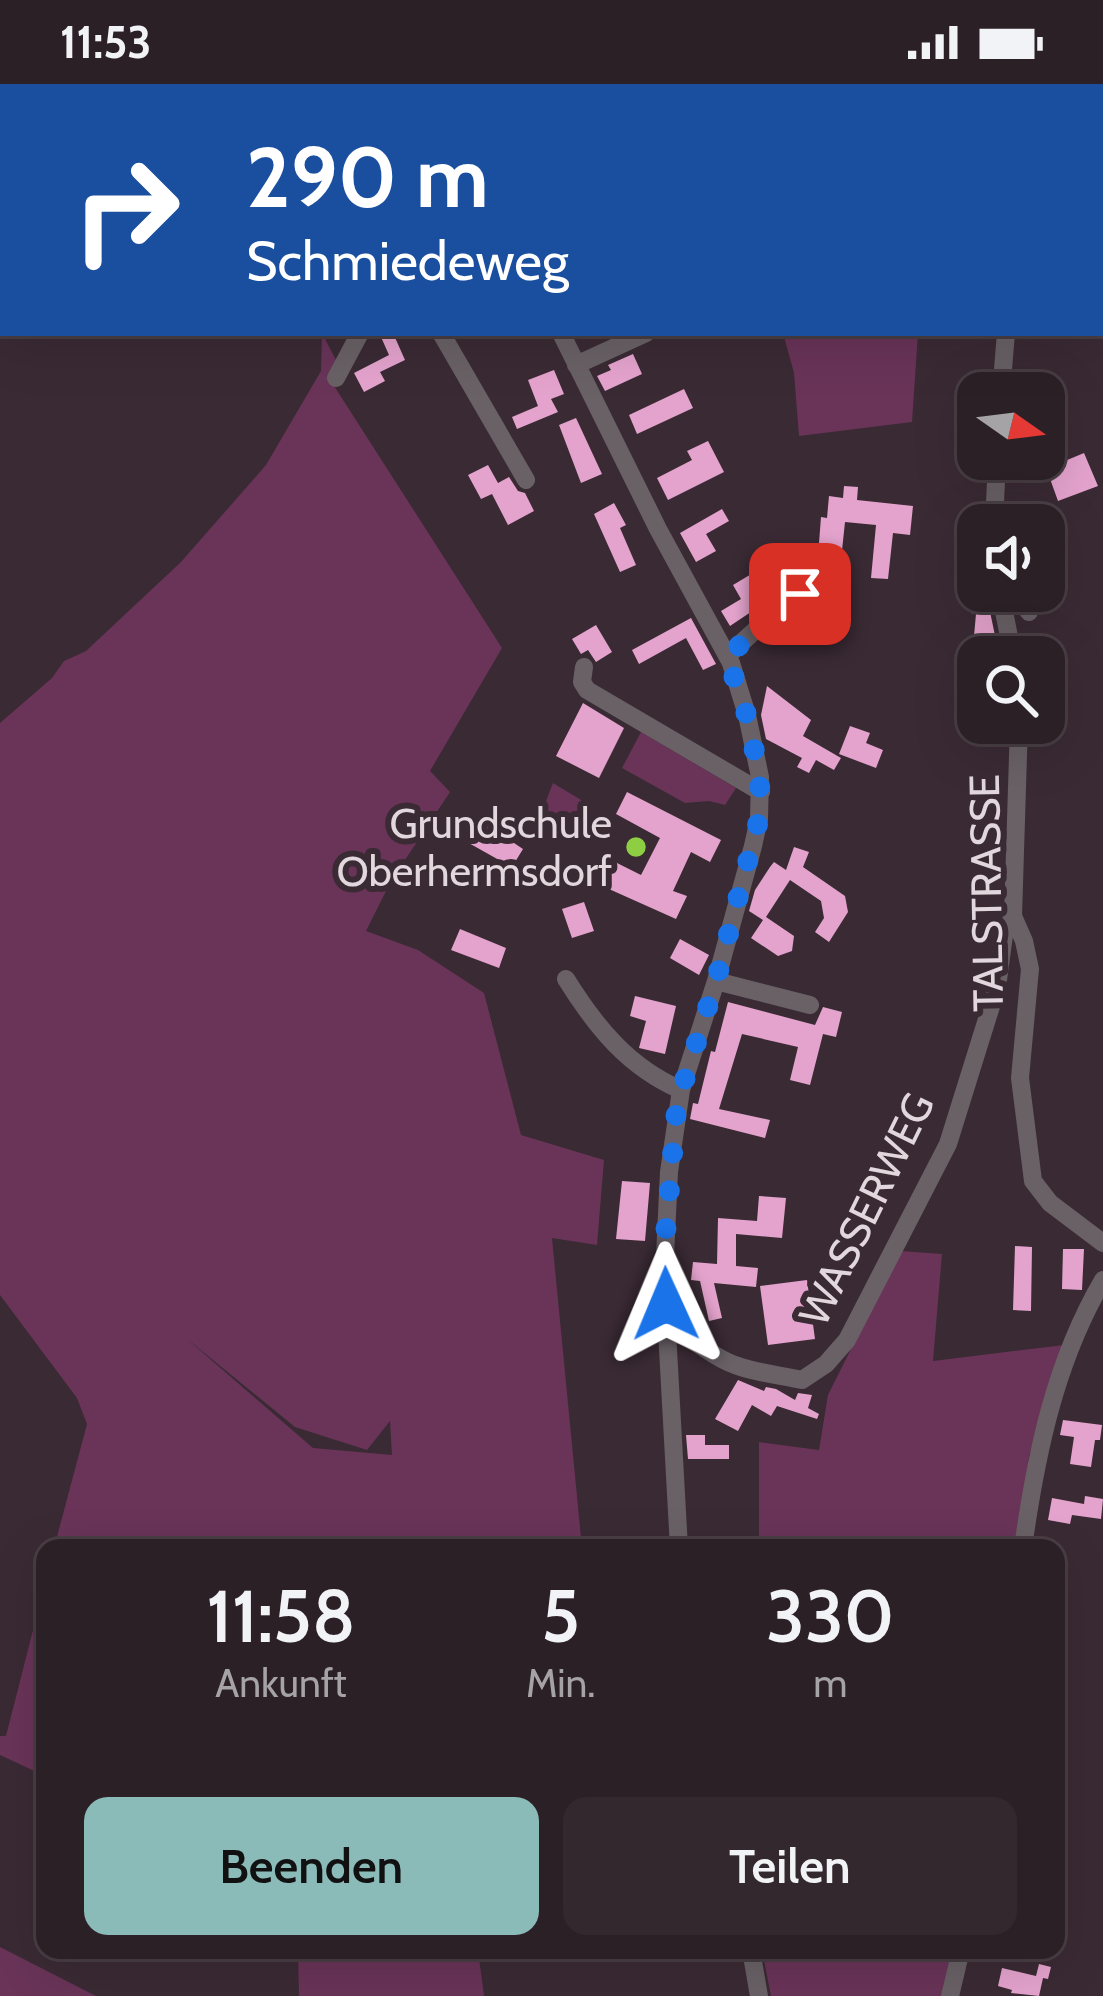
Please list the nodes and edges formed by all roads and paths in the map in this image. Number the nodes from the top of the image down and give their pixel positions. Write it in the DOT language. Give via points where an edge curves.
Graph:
graph roads {
  1 [pos="358,336"];
  2 [pos="443,336"];
  3 [pos="562,336"];
  4 [pos="639,336"];
  5 [pos="1006,336"];
  6 [pos="576,365"];
  7 [pos="1003,372"];
  8 [pos="336,378"];
  9 [pos="526,480"];
  10 [pos="833,571"];
  11 [pos="727,656"];
  12 [pos="584,668"];
  13 [pos="1018,744"];
  14 [pos="761,791"];
  15 [pos="1013,916"];
  16 [pos="566,979"];
  17 [pos="716,981"];
  18 [pos="810,1004"];
  19 [pos="681,1090"];
  20 [pos="1103,1243"];
  21 [pos="1103,1280"];
  22 [pos="668,1331"];
  23 [pos="679,1539"];
  24 [pos="1024,1539"];
  25 [pos="753,1959"];
  26 [pos="959,1959"];
  27 [pos="759,1996"];
  28 [pos="950,1996"];
  1 -- 8 [label="street"];
  2 -- 9 [label="street"];
  3 -- 6 [label="street"];
  4 -- 6 [label="street"];
  5 -- 7 [label="street"];
  6 -- 11 [label="street"];
  10 -- 11 [label="street"];
  11 -- 14 [label="street"];
  12 -- 14 [label="street" via="587,690"];
  13 -- 15 [label="street, TALSTRASSE"];
  14 -- 17 [label="street"];
  15 -- 20 [label="street, TALSTRASSE" via="1030,969 1020,1078 1033,1181"];
  15 -- 22 [label="street, WASSERWEG" via="948,1144 847,1340 802,1379 739,1367"];
  16 -- 19 [label="street" via="620,1051"];
  17 -- 18 [label="street"];
  17 -- 19 [label="street"];
  19 -- 22 [label="street" via="666,1228"];
  21 -- 24 [label="street" via="1082,1315 1042,1432"];
  22 -- 23 [label="street"];
  25 -- 27 [label="street"];
  26 -- 28 [label="street"];
}
